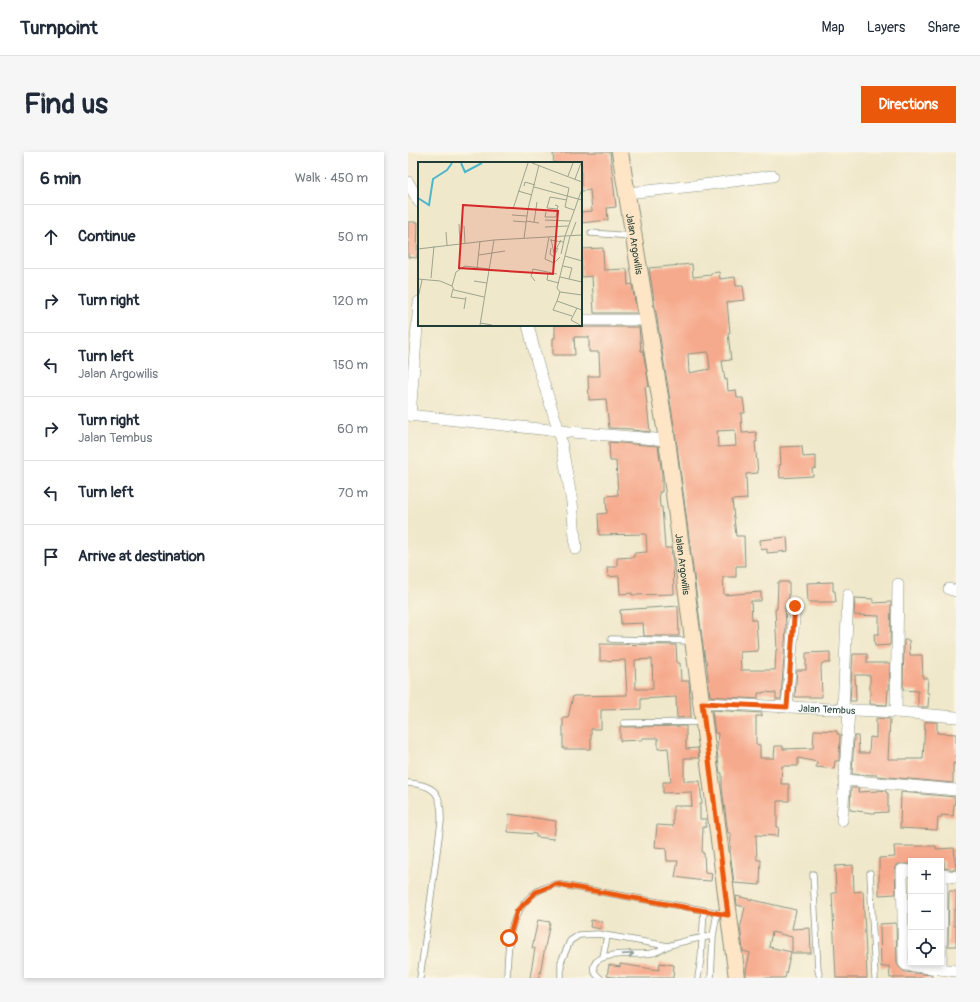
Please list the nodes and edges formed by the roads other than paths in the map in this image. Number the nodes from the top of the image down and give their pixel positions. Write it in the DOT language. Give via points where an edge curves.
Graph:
graph roads {
  1 [pos="620,152"];
  2 [pos="773,176"];
  3 [pos="408,182"];
  4 [pos="627,192"];
  5 [pos="418,200"];
  6 [pos="591,233"];
  7 [pos="634,237"];
  8 [pos="418,318"];
  9 [pos="582,320"];
  10 [pos="648,320"];
  11 [pos="528,326"];
  12 [pos="409,415"];
  13 [pos="559,431"];
  14 [pos="668,440"];
  15 [pos="576,549"];
  16 [pos="898,584"];
  17 [pos="848,594"];
  18 [pos="795,606"];
  19 [pos="611,639"];
  20 [pos="694,641"];
  21 [pos="702,703"];
  22 [pos="787,707"];
  23 [pos="846,710"];
  24 [pos="896,712"];
  25 [pos="956,716"];
  26 [pos="704,722"];
  27 [pos="624,723"];
  28 [pos="845,780"];
  29 [pos="408,783"];
  30 [pos="956,790"];
  31 [pos="842,820"];
  32 [pos="908,871"];
  33 [pos="870,872"];
  34 [pos="813,874"];
  35 [pos="944,875"];
  36 [pos="956,877"];
  37 [pos="942,894"];
  38 [pos="704,911"];
  39 [pos="723,914"];
  40 [pos="607,936"];
  41 [pos="713,936"];
  42 [pos="702,938"];
  43 [pos="668,946"];
  44 [pos="603,957"];
  45 [pos="941,969"];
  46 [pos="956,971"];
  47 [pos="420,978"];
  48 [pos="507,978"];
  49 [pos="561,978"];
  50 [pos="600,978"];
  51 [pos="698,978"];
  52 [pos="712,978"];
  53 [pos="737,978"];
  54 [pos="820,978"];
  55 [pos="875,978"];
  1 -- 4 [label="street, Jalan Argowilis"];
  2 -- 4 [label="street"];
  3 -- 5 [label="street"];
  4 -- 7 [label="street, Jalan Argowilis"];
  6 -- 7 [label="lane"];
  7 -- 10 [label="street, Jalan Argowilis"];
  8 -- 12 [label="street"];
  9 -- 10 [label="street"];
  10 -- 14 [label="street, Jalan Argowilis"];
  11 -- 13 [label="street" via="536,362"];
  12 -- 13 [label="street"];
  13 -- 14 [label="street"];
  13 -- 15 [label="street" via="572,502"];
  14 -- 20 [label="street, Jalan Argowilis"];
  16 -- 24 [label="street"];
  17 -- 23 [label="street"];
  18 -- 22 [label="street"];
  19 -- 20 [label="lane"];
  20 -- 21 [label="street, Jalan Argowilis"];
  21 -- 22 [label="street, Jalan Tembus"];
  21 -- 26 [label="street, Jalan Argowilis"];
  22 -- 23 [label="street, Jalan Tembus"];
  23 -- 24 [label="street, Jalan Tembus"];
  23 -- 28 [label="street"];
  24 -- 25 [label="street, Jalan Tembus"];
  26 -- 27 [label="lane"];
  26 -- 39 [label="street, Jalan Argowilis"];
  28 -- 30 [label="street"];
  28 -- 31 [label="street"];
  29 -- 47 [label="lane" via="432,789 439,798 441,809"];
  32 -- 45 [label="street" via="902,870 903,960 906,965"];
  33 -- 55 [label="lane"];
  34 -- 54 [label="lane"];
  35 -- 36 [label="street"];
  37 -- 45 [label="street"];
  38 -- 39 [label="lane"];
  38 -- 42 [label="lane"];
  38 -- 48 [label="lane" via="556,884 536,892 517,911 509,938"];
  39 -- 41 [label="lane"];
  39 -- 53 [label="street, Jalan Argowilis"];
  40 -- 43 [label="lane"];
  40 -- 44 [label="lane"];
  40 -- 49 [label="lane" via="579,935 570,940 561,962"];
  41 -- 42 [label="lane"];
  41 -- 52 [label="lane"];
  42 -- 43 [label="lane"];
  42 -- 51 [label="lane"];
  44 -- 43 [label="lane, one-way" via="651,954"];
  44 -- 50 [label="lane" via="594,964 593,969"];
  45 -- 46 [label="street"];
}
